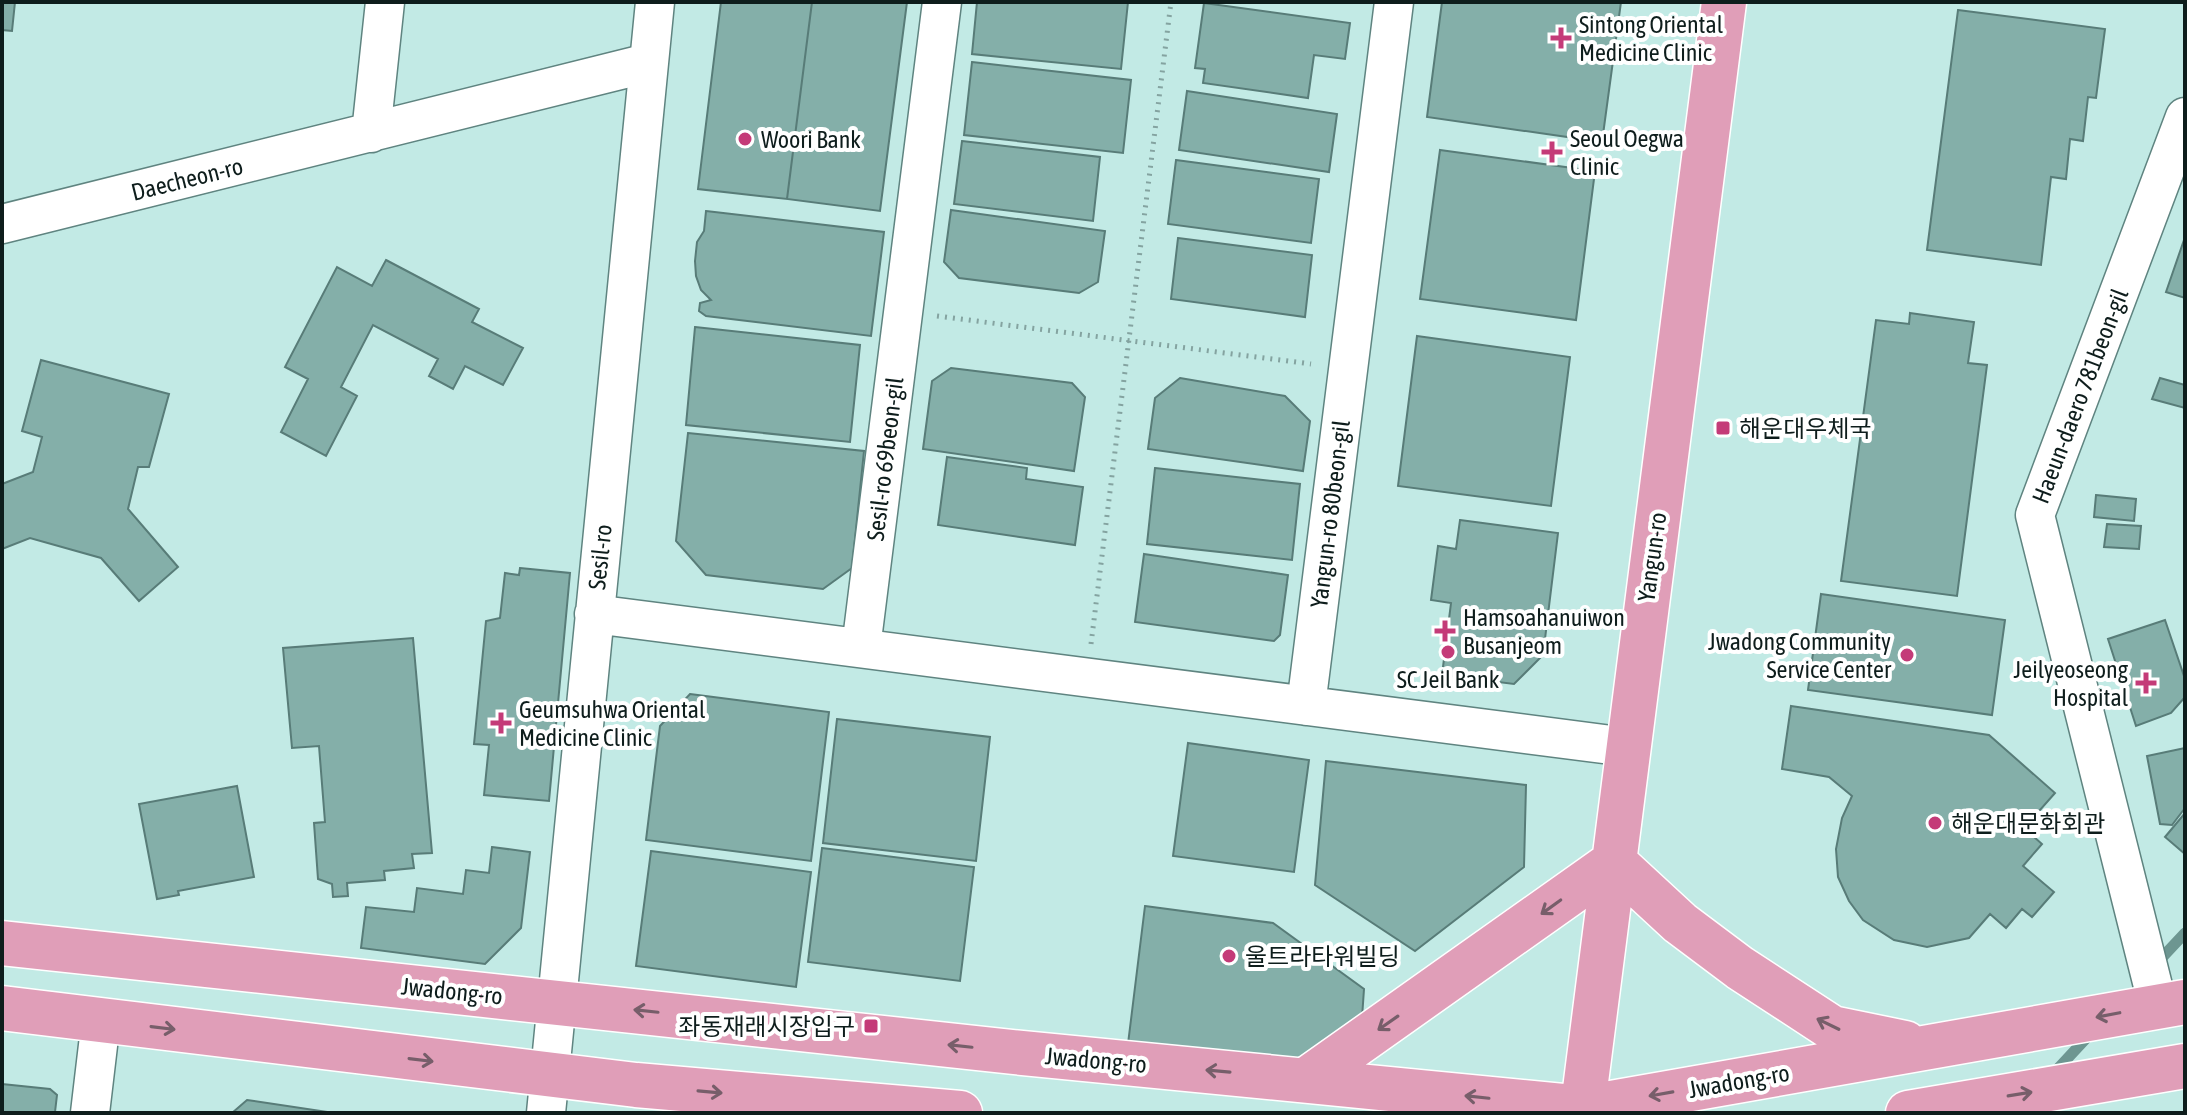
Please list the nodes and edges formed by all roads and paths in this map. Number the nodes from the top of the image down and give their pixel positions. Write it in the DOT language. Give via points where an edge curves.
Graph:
graph roads {
  1 [pos="385,2"];
  2 [pos="655,2"];
  3 [pos="942,2"];
  4 [pos="1171,2"];
  5 [pos="1394,2"];
  6 [pos="1724,2"];
  7 [pos="648,63"];
  8 [pos="2185,117"];
  9 [pos="371,133"];
  10 [pos="2,224"];
  11 [pos="904,311"];
  12 [pos="1129,341"];
  13 [pos="1349,368"];
  14 [pos="594,614"];
  15 [pos="861,648"];
  16 [pos="1087,677"];
  17 [pos="1306,706"];
  18 [pos="1627,747"];
  19 [pos="1614,862"];
  20 [pos="2,943"];
  21 [pos="555,1002"];
  22 [pos="2172,1004"];
  23 [pos="2,1008"];
  24 [pos="101,1020"];
  25 [pos="1931,1048"];
  26 [pos="2176,1068"];
  27 [pos="1306,1080"];
  28 [pos="547,1094"];
  29 [pos="661,1100"];
  30 [pos="1582,1110"];
  31 [pos="1929,1111"];
  32 [pos="90,1113"];
  33 [pos="960,1113"];
  1 -- 9 [label="street"];
  2 -- 7 [label="street, Sesil-ro"];
  3 -- 11 [label="street, Sesil-ro 69beon-gil"];
  4 -- 12 [label="path"];
  5 -- 13 [label="street, Yangun-ro 80beon-gil"];
  6 -- 18 [label="main road, Yangun-ro"];
  7 -- 9 [label="street, Daecheon-ro"];
  7 -- 14 [label="street, Sesil-ro"];
  8 -- 22 [label="street, Haeun-daero 781beon-gil" via="2035,515 2133,902"];
  9 -- 10 [label="street, Daecheon-ro"];
  11 -- 12 [label="path"];
  11 -- 15 [label="street, Sesil-ro 69beon-gil"];
  12 -- 13 [label="path"];
  12 -- 16 [label="path"];
  13 -- 17 [label="street, Yangun-ro 80beon-gil"];
  14 -- 15 [label="street"];
  14 -- 21 [label="street, Sesil-ro"];
  15 -- 16 [label="street"];
  16 -- 17 [label="street"];
  17 -- 18 [label="street"];
  18 -- 19 [label="main road, Yangun-ro"];
  25 -- 19 [label="main road, one-way" via="1832,1028 1680,923"];
  19 -- 27 [label="main road, one-way"];
  19 -- 30 [label="main road, Yangun-ro"];
  20 -- 21 [label="main road, Jwadong-ro"];
  27 -- 21 [label="main road, Jwadong-ro, one-way"];
  21 -- 28 [label="street, Sesil-ro"];
  22 -- 25 [label="main road, Jwadong-ro, one-way"];
  23 -- 24 [label="main road"];
  24 -- 28 [label="main road, one-way"];
  24 -- 32 [label="street"];
  25 -- 30 [label="main road, Jwadong-ro, one-way"];
  31 -- 26 [label="main road, one-way"];
  30 -- 27 [label="main road, Jwadong-ro, one-way"];
  28 -- 29 [label="main road"];
  29 -- 33 [label="main road, one-way"];
}
